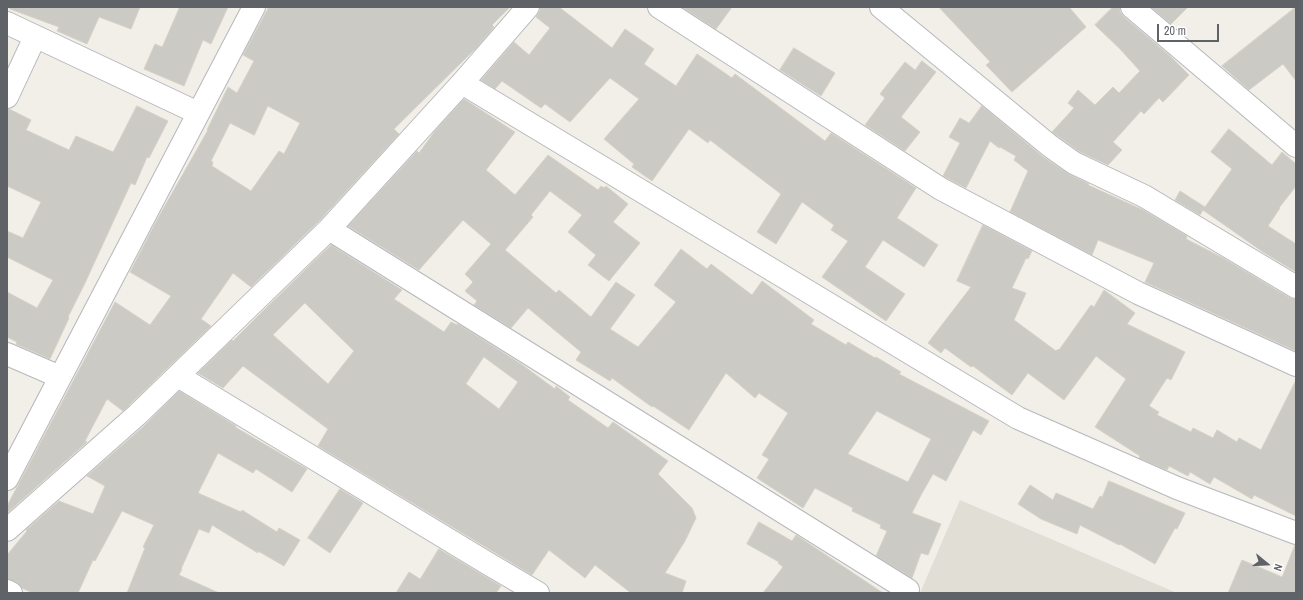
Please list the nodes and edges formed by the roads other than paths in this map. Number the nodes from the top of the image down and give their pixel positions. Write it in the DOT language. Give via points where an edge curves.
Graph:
graph roads {
  1 [pos="254,7"];
  2 [pos="528,7"];
  3 [pos="659,7"];
  4 [pos="881,7"];
  5 [pos="1132,7"];
  6 [pos="7,22"];
  7 [pos="35,36"];
  8 [pos="462,83"];
  9 [pos="7,97"];
  10 [pos="198,113"];
  11 [pos="1296,146"];
  12 [pos="329,229"];
  13 [pos="1296,286"];
  14 [pos="7,354"];
  15 [pos="1296,365"];
  16 [pos="178,376"];
  17 [pos="60,377"];
  18 [pos="7,479"];
  19 [pos="7,530"];
  20 [pos="1296,533"];
  21 [pos="908,590"];
  22 [pos="7,591"];
  23 [pos="11,593"];
  24 [pos="538,593"];
  1 -- 10 [label="street"];
  2 -- 8 [label="street"];
  3 -- 15 [label="street" via="941,189 1138,294"];
  4 -- 13 [label="street" via="1074,163 1144,196"];
  5 -- 11 [label="street"];
  6 -- 7 [label="street"];
  7 -- 9 [label="street"];
  7 -- 10 [label="street"];
  8 -- 12 [label="street"];
  8 -- 20 [label="street" via="1018,418 1177,488"];
  10 -- 17 [label="street"];
  12 -- 16 [label="street"];
  12 -- 21 [label="street"];
  14 -- 17 [label="street"];
  16 -- 19 [label="street"];
  16 -- 24 [label="street"];
  17 -- 18 [label="street"];
  22 -- 23 [label="street"];
}
